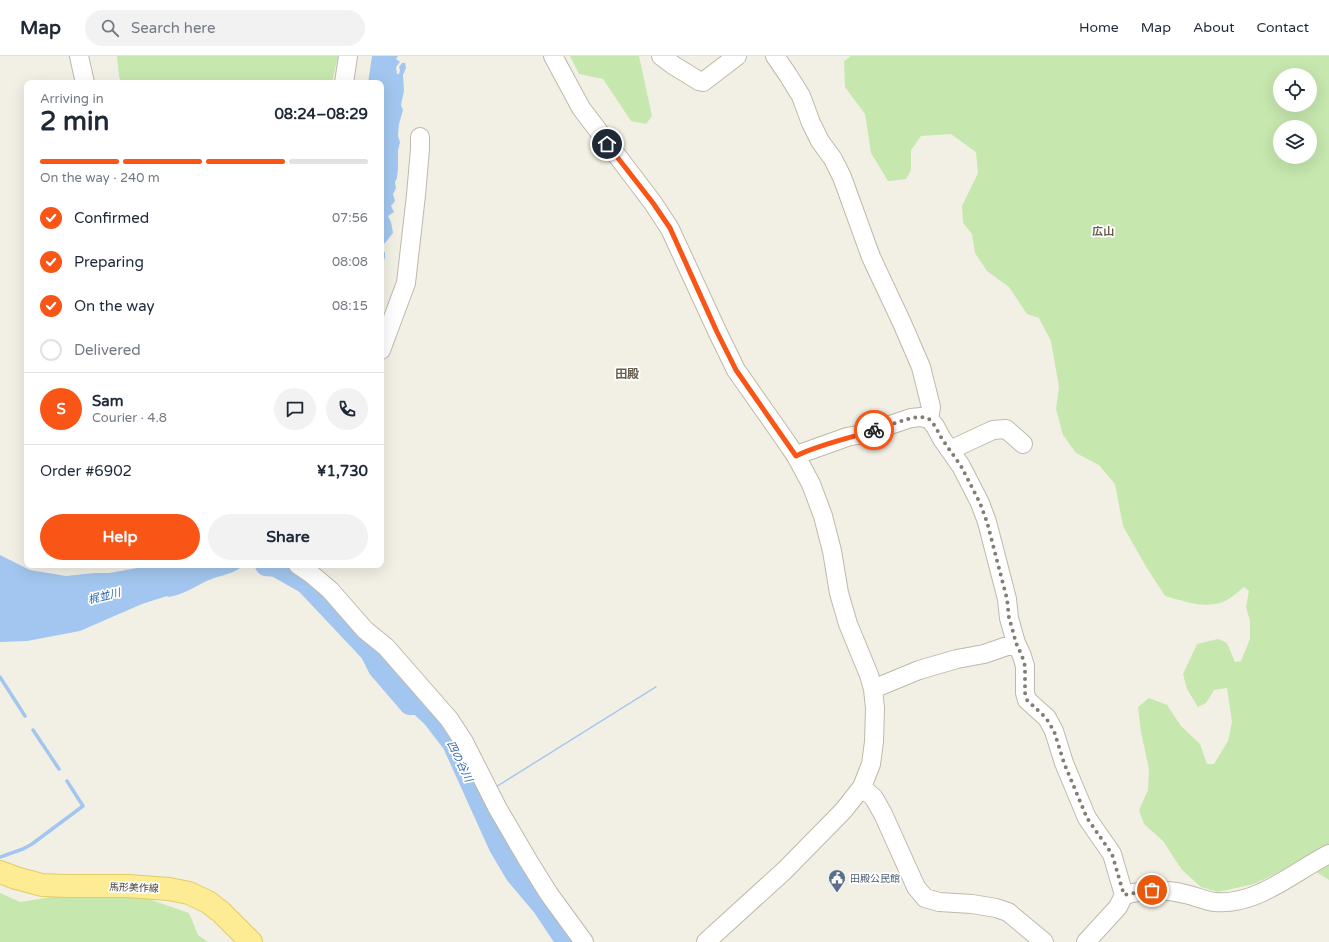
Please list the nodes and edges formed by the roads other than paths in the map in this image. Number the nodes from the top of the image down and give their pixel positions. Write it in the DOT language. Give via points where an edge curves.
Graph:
graph roads {
  1 [pos="79,56"];
  2 [pos="348,56"];
  3 [pos="553,56"];
  4 [pos="661,56"];
  5 [pos="737,56"];
  6 [pos="775,56"];
  7 [pos="84,80"];
  8 [pos="344,80"];
  9 [pos="420,137"];
  10 [pos="384,342"];
  11 [pos="929,419"];
  12 [pos="1023,444"];
  13 [pos="950,450"];
  14 [pos="796,456"];
  15 [pos="302,568"];
  16 [pos="1016,643"];
  17 [pos="873,689"];
  18 [pos="862,787"];
  19 [pos="1329,854"];
  20 [pos="0,872"];
  21 [pos="1124,895"];
  22 [pos="252,942"];
  23 [pos="584,942"];
  24 [pos="706,942"];
  25 [pos="1044,942"];
  26 [pos="1086,942"];
  1 -- 7 [label="street"];
  2 -- 8 [label="street"];
  3 -- 14 [label="street" via="580,108 670,228 736,370"];
  4 -- 5 [label="street" via="703,82"];
  6 -- 11 [label="street" via="801,96 820,141 842,177 871,257 921,367 931,407"];
  9 -- 10 [label="street" via="406,283"];
  11 -- 13 [label="street"];
  11 -- 14 [label="street" via="911,418 847,437"];
  12 -- 13 [label="street" via="1006,429 992,430"];
  13 -- 16 [label="street" via="980,503 987,522"];
  14 -- 17 [label="street" via="811,484 823,516 840,599"];
  15 -- 23 [label="street" via="330,590 365,630 386,647 449,719 529,862"];
  16 -- 17 [label="street" via="984,654 918,670"];
  16 -- 21 [label="street" via="1025,666 1027,700 1046,718 1054,731 1087,818 1112,854"];
  17 -- 18 [label="street" via="874,742 871,764"];
  18 -- 24 [label="street" via="844,812"];
  18 -- 25 [label="street" via="874,798 916,887 925,898 1002,910"];
  19 -- 21 [label="street" via="1257,896 1234,901 1215,902 1184,893 1152,890"];
  20 -- 22 [label="main road, 馬形美作線" via="42,884 128,886 189,893 221,912"];
  21 -- 26 [label="street" via="1118,907"];
}
